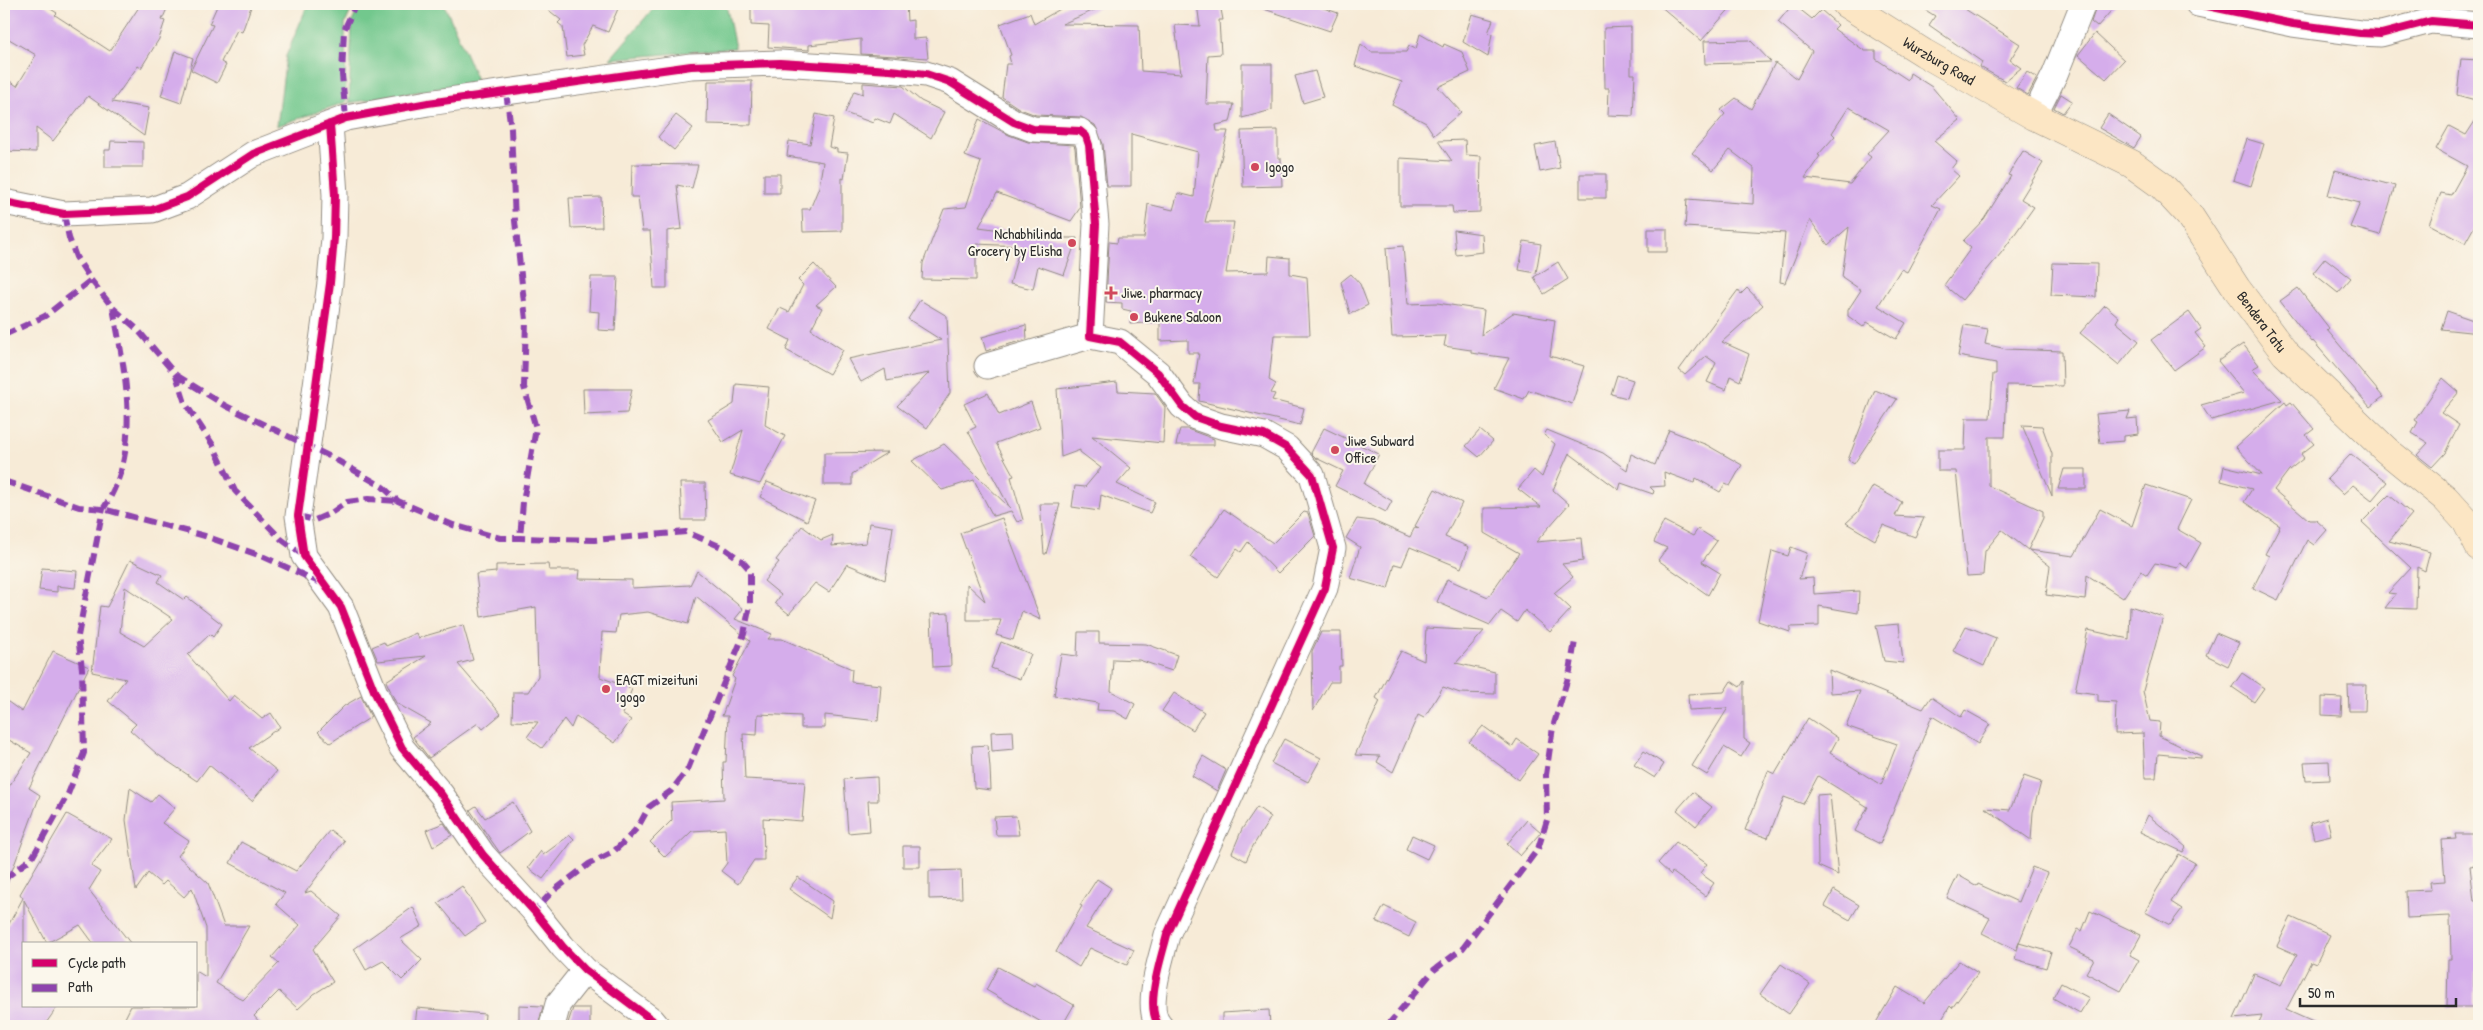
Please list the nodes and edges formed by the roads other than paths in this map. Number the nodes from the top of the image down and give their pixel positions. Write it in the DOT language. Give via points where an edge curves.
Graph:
graph roads {
  1 [pos="1846,4"];
  2 [pos="2083,4"];
  3 [pos="2198,4"];
  4 [pos="2479,25"];
  5 [pos="2034,116"];
  6 [pos="330,124"];
  7 [pos="4,202"];
  8 [pos="1090,336"];
  9 [pos="987,366"];
  10 [pos="2473,521"];
  11 [pos="2479,547"];
  12 [pos="585,970"];
  13 [pos="552,1026"];
  14 [pos="657,1026"];
  15 [pos="1160,1026"];
  1 -- 5 [label="main road, Wurzburg Road"];
  2 -- 5 [label="street"];
  3 -- 4 [label="street" via="2293,24 2360,33 2381,34 2431,21"];
  5 -- 10 [label="main road, Bendera Tatu" via="2132,164 2161,185 2189,215 2237,289 2285,353 2386,450"];
  6 -- 7 [label="street" via="253,154 186,198 152,210 64,214"];
  6 -- 8 [label="street" via="346,118 428,103 692,66 780,63 926,74 950,82 1014,122 1033,129 1080,131 1086,136 1096,224"];
  6 -- 12 [label="street" via="335,195 334,238 298,516 304,556 341,607 375,693 402,748 441,794 483,855"];
  8 -- 9 [label="street"];
  8 -- 15 [label="street" via="1120,342 1158,373 1182,406 1195,417 1264,435 1287,448 1312,475 1333,548 1325,588 1168,935 1152,995"];
  10 -- 11 [label="main road, Bendera Tatu"];
  12 -- 13 [label="street" via="558,1004"];
  12 -- 14 [label="street"];
}
